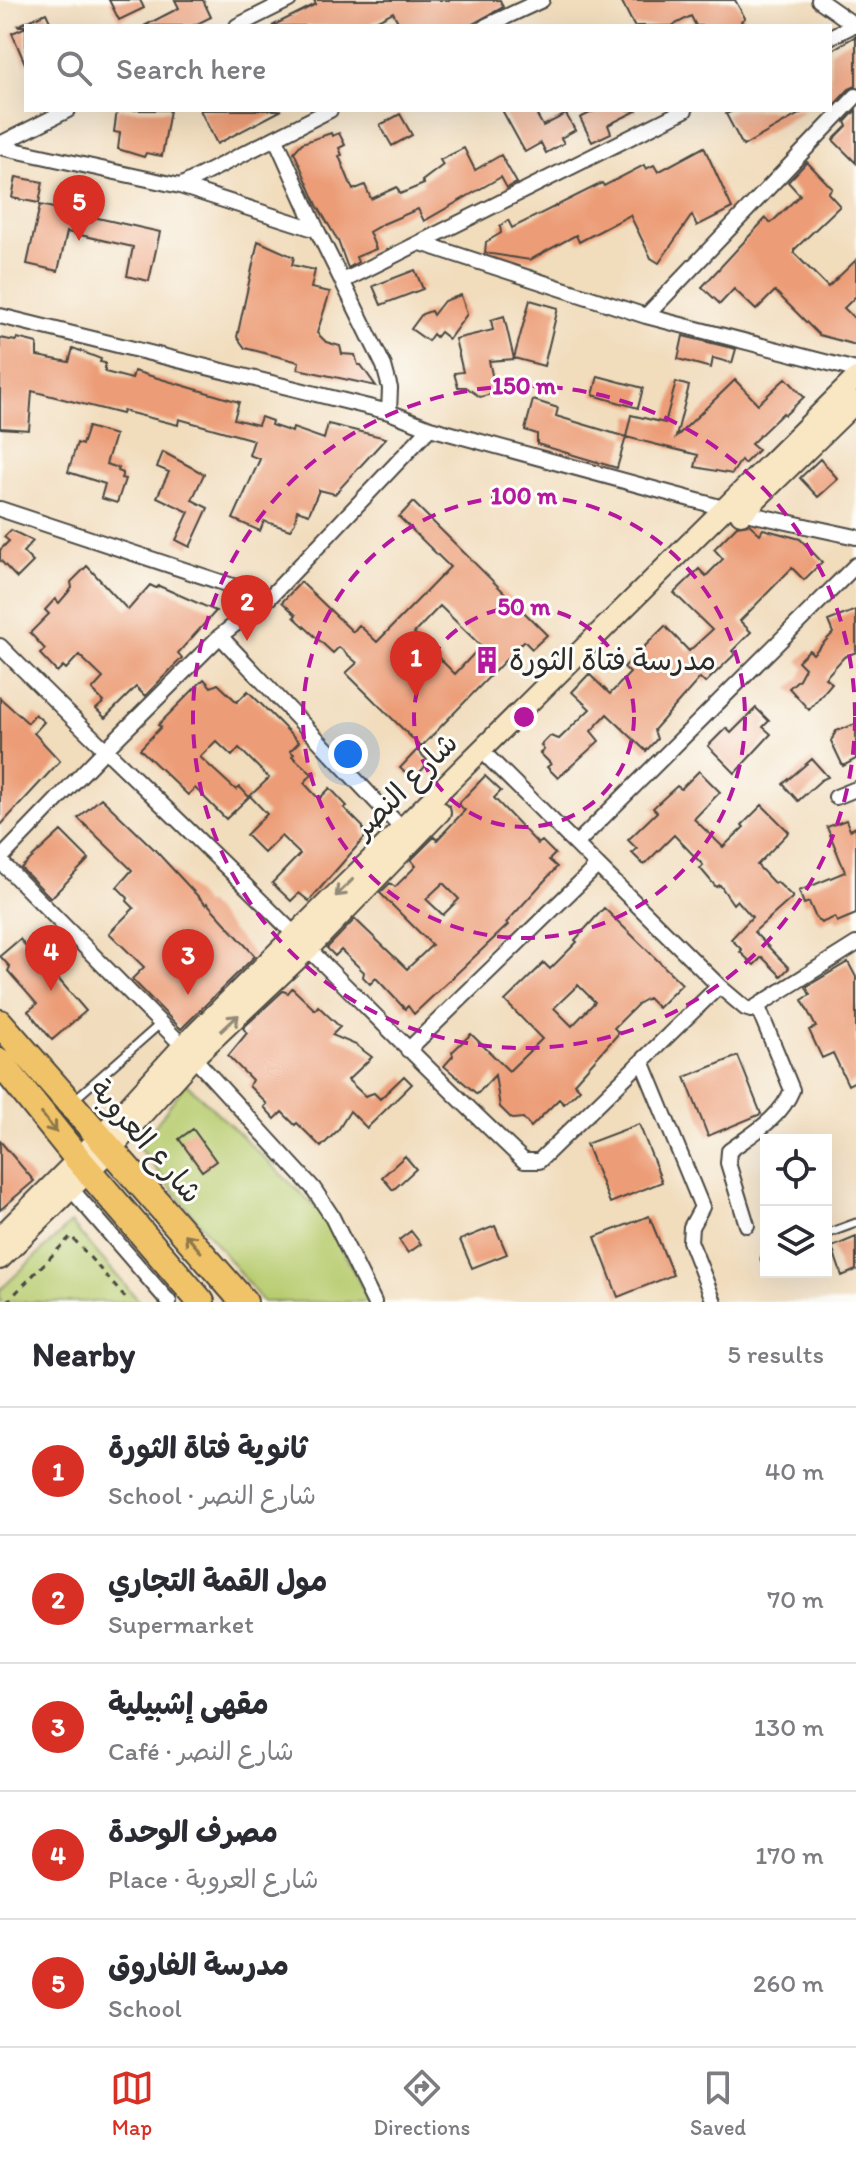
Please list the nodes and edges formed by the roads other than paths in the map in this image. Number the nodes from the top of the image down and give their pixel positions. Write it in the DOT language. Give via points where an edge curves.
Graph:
graph roads {
  1 [pos="289,0"];
  2 [pos="542,0"];
  3 [pos="824,1"];
  4 [pos="241,24"];
  5 [pos="490,24"];
  6 [pos="855,25"];
  7 [pos="832,36"];
  8 [pos="856,96"];
  9 [pos="64,112"];
  10 [pos="326,112"];
  11 [pos="681,112"];
  12 [pos="276,139"];
  13 [pos="0,145"];
  14 [pos="180,186"];
  15 [pos="317,230"];
  16 [pos="421,243"];
  17 [pos="343,281"];
  18 [pos="0,316"];
  19 [pos="646,316"];
  20 [pos="856,370"];
  21 [pos="856,378"];
  22 [pos="856,402"];
  23 [pos="389,412"];
  24 [pos="430,428"];
  25 [pos="0,509"];
  26 [pos="735,510"];
  27 [pos="856,537"];
  28 [pos="856,565"];
  29 [pos="269,598"];
  30 [pos="220,636"];
  31 [pos="0,646"];
  32 [pos="104,751"];
  33 [pos="490,759"];
  34 [pos="856,789"];
  35 [pos="836,797"];
  36 [pos="403,830"];
  37 [pos="576,844"];
  38 [pos="0,860"];
  39 [pos="597,866"];
  40 [pos="302,942"];
  41 [pos="856,944"];
  42 [pos="719,986"];
  43 [pos="758,1007"];
  44 [pos="0,1023"];
  45 [pos="160,1024"];
  46 [pos="408,1050"];
  47 [pos="188,1052"];
  48 [pos="642,1061"];
  49 [pos="0,1062"];
  50 [pos="71,1104"];
  51 [pos="106,1143"];
  52 [pos="75,1174"];
  53 [pos="856,1223"];
  54 [pos="747,1225"];
  55 [pos="832,1232"];
  56 [pos="0,1237"];
  57 [pos="0,1259"];
  58 [pos="169,1302"];
  59 [pos="201,1302"];
  60 [pos="244,1302"];
  61 [pos="374,1302"];
  62 [pos="714,1302"];
  1 -- 4 [label="street"];
  2 -- 5 [label="street"];
  3 -- 6 [label="street"];
  6 -- 7 [label="street"];
  8 -- 19 [label="street"];
  9 -- 13 [label="street"];
  10 -- 12 [label="street"];
  11 -- 16 [label="street"];
  12 -- 14 [label="street"];
  12 -- 15 [label="street"];
  13 -- 14 [label="street"];
  14 -- 15 [label="street"];
  15 -- 17 [label="street"];
  16 -- 17 [label="street"];
  16 -- 19 [label="street"];
  17 -- 23 [label="street" via="384,366"];
  18 -- 23 [label="street"];
  19 -- 20 [label="street"];
  21 -- 26 [label="street, شارع النصر"];
  22 -- 26 [label="street, شارع النصر"];
  23 -- 24 [label="street"];
  24 -- 26 [label="street"];
  24 -- 29 [label="street"];
  25 -- 29 [label="street"];
  26 -- 27 [label="street"];
  26 -- 33 [label="street, شارع النصر"];
  26 -- 36 [label="street, شارع النصر"];
  28 -- 37 [label="street"];
  29 -- 30 [label="street"];
  30 -- 32 [label="street"];
  30 -- 36 [label="street"];
  31 -- 32 [label="street"];
  32 -- 38 [label="street"];
  32 -- 40 [label="street"];
  33 -- 37 [label="street"];
  33 -- 40 [label="street, شارع النصر"];
  34 -- 35 [label="street"];
  36 -- 40 [label="street, شارع النصر, one-way"];
  37 -- 39 [label="street"];
  38 -- 45 [label="street"];
  39 -- 42 [label="street"];
  39 -- 46 [label="street"];
  40 -- 46 [label="street"];
  40 -- 47 [label="street, شارع النصر"];
  41 -- 43 [label="street"];
  42 -- 43 [label="street" via="745,1008"];
  42 -- 48 [label="street"];
  43 -- 54 [label="street" via="792,1090 775,1118 729,1151"];
  44 -- 50 [label="highway, شارع العروبة"];
  45 -- 47 [label="street"];
  45 -- 50 [label="lane"];
  46 -- 48 [label="street" via="528,1162 539,1161"];
  47 -- 51 [label="street, شارع النصر"];
  47 -- 61 [label="street" via="313,1188"];
  48 -- 62 [label="street" via="702,1207 690,1241"];
  49 -- 52 [label="highway, one-way"];
  50 -- 51 [label="highway, شارع العروبة"];
  51 -- 52 [label="street, شارع النصر"];
  60 -- 51 [label="highway, شارع العروبة, one-way"];
  52 -- 56 [label="street, شارع النصر"];
  52 -- 57 [label="street, شارع النصر"];
  52 -- 58 [label="street"];
  52 -- 59 [label="highway"];
  53 -- 55 [label="lane"];
}
